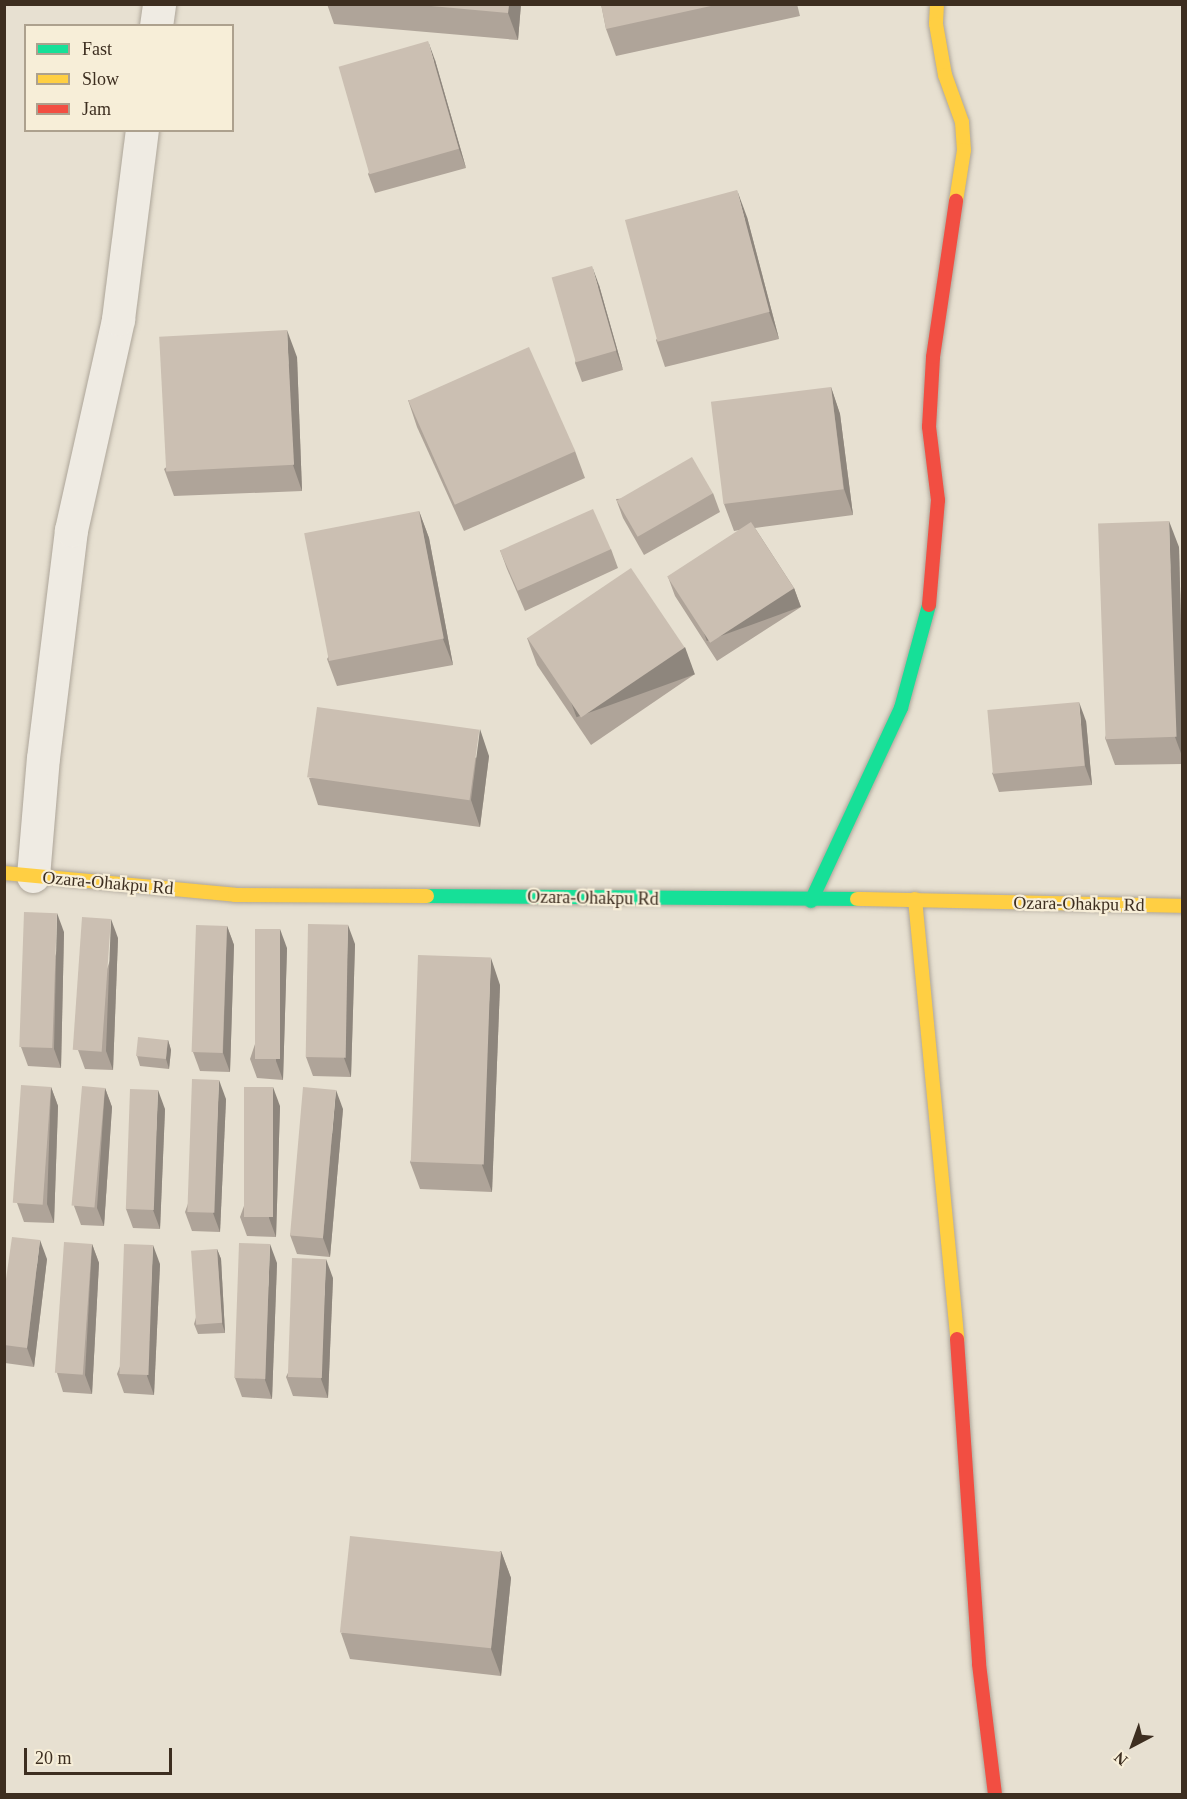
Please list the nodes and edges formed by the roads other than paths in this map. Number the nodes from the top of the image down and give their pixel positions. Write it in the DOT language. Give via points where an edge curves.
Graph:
graph roads {
  1 [pos="159,4"];
  2 [pos="938,4"];
  3 [pos="156,24"];
  4 [pos="142,132"];
  5 [pos="19,874"];
  6 [pos="915,899"];
  7 [pos="811,901"];
  8 [pos="1182,906"];
  9 [pos="995,1794"];
  1 -- 3 [label="street"];
  2 -- 7 [label="street" via="936,24 945,75 962,122 964,150 933,357 929,427 938,500 929,608 901,708"];
  4 -- 5 [label="street" via="118,319 71,530 43,758"];
  5 -- 7 [label="street, Ozara-Ohakpu Rd" via="235,895"];
  6 -- 7 [label="street, Ozara-Ohakpu Rd"];
  6 -- 8 [label="street, Ozara-Ohakpu Rd"];
  6 -- 9 [label="street" via="953,1277 979,1664"];
}
